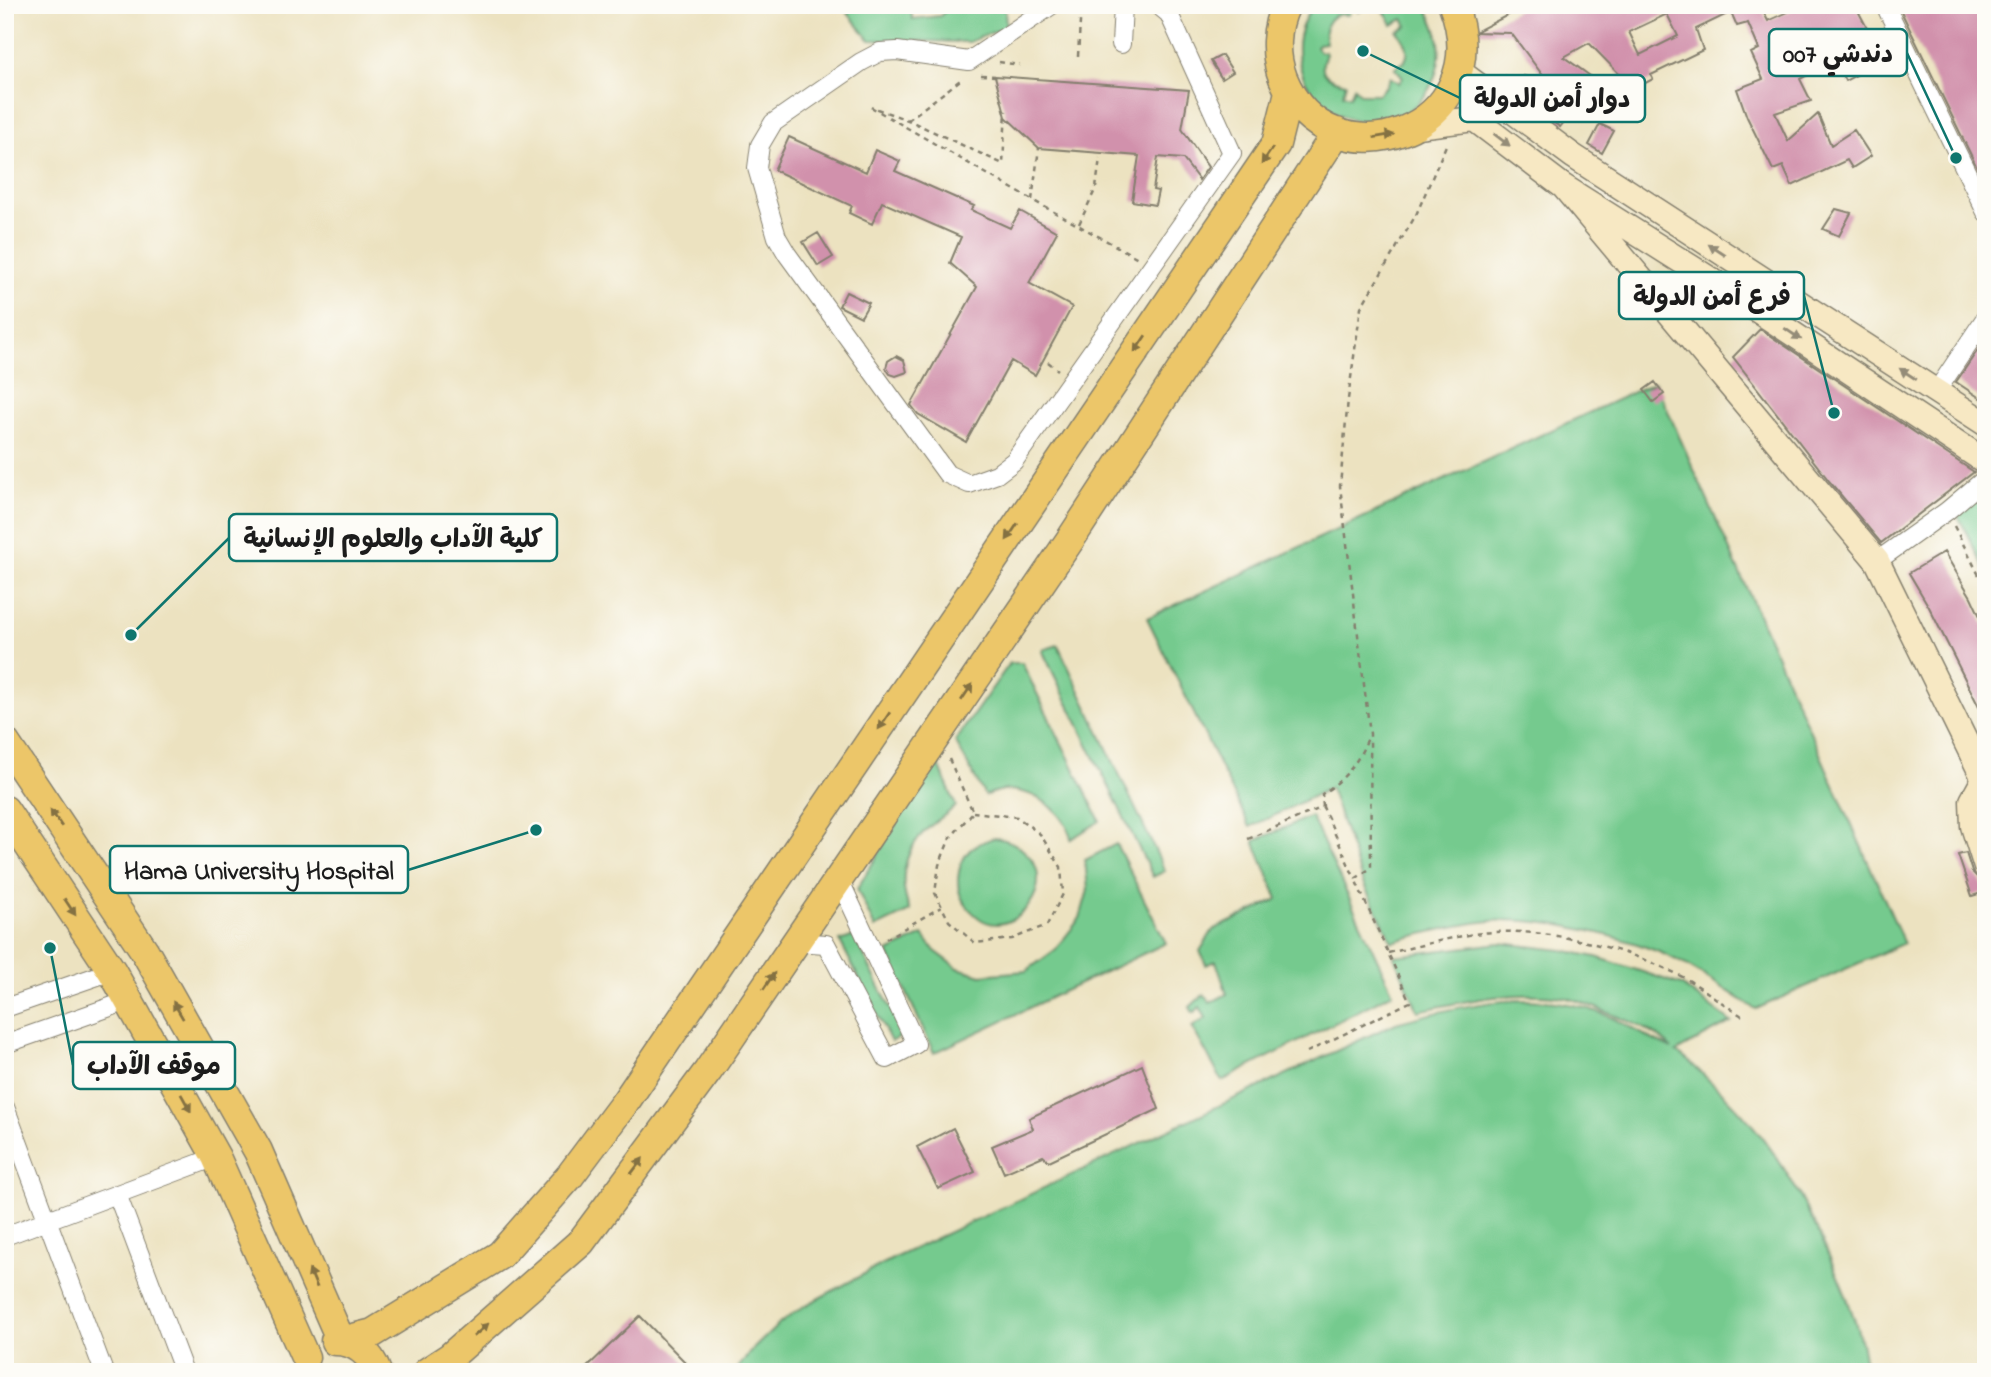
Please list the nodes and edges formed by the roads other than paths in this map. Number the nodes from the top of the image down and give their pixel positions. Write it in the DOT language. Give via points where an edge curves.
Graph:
graph roads {
  1 [pos="1123,5"];
  2 [pos="1158,5"];
  3 [pos="1885,5"];
  4 [pos="1454,6"];
  5 [pos="1048,7"];
  6 [pos="1282,8"];
  7 [pos="1121,44"];
  8 [pos="1459,71"];
  9 [pos="1289,92"];
  10 [pos="1417,125"];
  11 [pos="1337,132"];
  12 [pos="1564,187"];
  13 [pos="1986,212"];
  14 [pos="1986,317"];
  15 [pos="1936,392"];
  16 [pos="1986,424"];
  17 [pos="1986,461"];
  18 [pos="1986,478"];
  19 [pos="1877,561"];
  20 [pos="5,742"];
  21 [pos="1985,781"];
  22 [pos="5,810"];
  23 [pos="1986,867"];
  24 [pos="839,879"];
  25 [pos="796,942"];
  26 [pos="112,971"];
  27 [pos="130,1000"];
  28 [pos="5,1008"];
  29 [pos="5,1044"];
  30 [pos="5,1107"];
  31 [pos="216,1157"];
  32 [pos="117,1194"];
  33 [pos="47,1220"];
  34 [pos="5,1236"];
  35 [pos="341,1341"];
  36 [pos="301,1364"];
  37 [pos="104,1372"];
  38 [pos="184,1372"];
  39 [pos="377,1372"];
  40 [pos="427,1372"];
  1 -- 7 [label="street"];
  2 -- 5 [label="street" via="1170,14 1232,152 1014,461 997,474 969,484 947,474 787,254 777,237 757,168 760,145 773,123 880,52 969,61"];
  3 -- 13 [label="street"];
  4 -- 8 [label="main road" via="1462,49"];
  6 -- 9 [label="main road" via="1279,67"];
  8 -- 10 [label="main road" via="1450,92"];
  15 -- 8 [label="main road, one-way" via="1573,156"];
  9 -- 11 [label="main road" via="1309,116"];
  9 -- 35 [label="main road, one-way" via="1276,144 626,1101 569,1177 500,1255 373,1333"];
  11 -- 10 [label="main road, one-way" via="1364,138 1391,136"];
  10 -- 12 [label="main road, one-way" via="1474,119"];
  24 -- 11 [label="main road, one-way" via="1070,540"];
  12 -- 17 [label="main road, one-way"];
  12 -- 19 [label="main road"];
  14 -- 15 [label="street"];
  15 -- 16 [label="main road"];
  18 -- 19 [label="street"];
  19 -- 21 [label="main road"];
  35 -- 20 [label="main road, one-way" via="258,1151 144,950"];
  21 -- 23 [label="main road" via="1972,801 1973,826"];
  22 -- 26 [label="main road, one-way"];
  24 -- 25 [label="main road"];
  24 -- 25 [label="street" via="916,1044 887,1059 826,944"];
  40 -- 25 [label="main road, one-way" via="581,1242 708,1071"];
  26 -- 27 [label="main road"];
  26 -- 28 [label="street"];
  27 -- 29 [label="street"];
  27 -- 31 [label="main road, one-way"];
  30 -- 33 [label="street"];
  31 -- 32 [label="street"];
  31 -- 36 [label="main road"];
  32 -- 33 [label="street"];
  32 -- 38 [label="street"];
  33 -- 34 [label="street"];
  33 -- 37 [label="street"];
  35 -- 36 [label="main road" via="321,1344"];
  35 -- 39 [label="main road" via="368,1354"];
}
